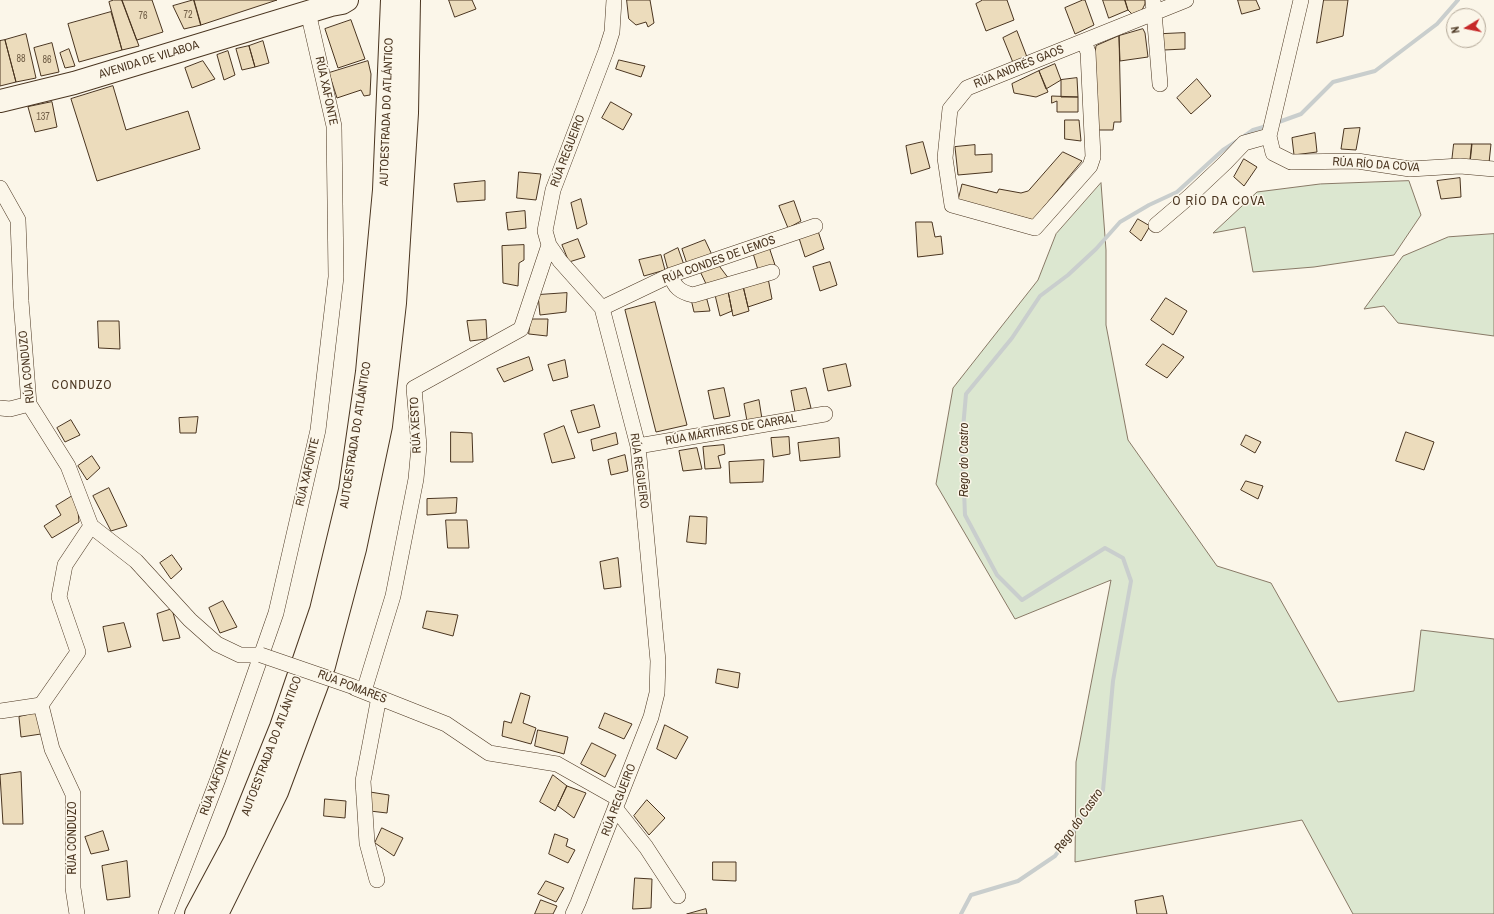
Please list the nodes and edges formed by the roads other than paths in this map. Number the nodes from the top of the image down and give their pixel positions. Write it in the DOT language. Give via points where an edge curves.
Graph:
graph roads {
  1 [pos="392,0"];
  2 [pos="409,0"];
  3 [pos="614,0"];
  4 [pos="1186,0"];
  5 [pos="1301,0"];
  6 [pos="318,6"];
  7 [pos="1154,7"];
  8 [pos="1084,42"];
  9 [pos="1160,84"];
  10 [pos="0,101"];
  11 [pos="1269,136"];
  12 [pos="1494,169"];
  13 [pos="0,188"];
  14 [pos="1156,225"];
  15 [pos="815,226"];
  16 [pos="549,245"];
  17 [pos="772,272"];
  18 [pos="671,275"];
  19 [pos="602,308"];
  20 [pos="29,404"];
  21 [pos="0,408"];
  22 [pos="824,414"];
  23 [pos="638,446"];
  24 [pos="91,526"];
  25 [pos="261,655"];
  26 [pos="359,689"];
  27 [pos="380,697"];
  28 [pos="41,705"];
  29 [pos="0,711"];
  30 [pos="617,803"];
  31 [pos="377,880"];
  32 [pos="678,896"];
  33 [pos="77,914"];
  34 [pos="166,914"];
  35 [pos="196,914"];
  36 [pos="217,914"];
  37 [pos="573,914"];
  1 -- 35 [label="highway, AUTOESTRADA DO ATLÁNTICO" via="384,190 367,372 350,490 321,610 281,727 235,842"];
  2 -- 36 [label="highway, AUTOESTRADA DO ATLÁNTICO" via="407,113 395,303 379,433 355,549 324,666 277,792"];
  3 -- 16 [label="street, RÚA REGUEIRO" via="612,32 606,51 553,190 545,231"];
  4 -- 7 [label="street, RÚA ANDRÉS GAOS"];
  5 -- 11 [label="street, RÚA RÍO DA COVA"];
  6 -- 10 [label="highway, AVENIDA DE VILABOA" via="74,83"];
  6 -- 25 [label="street, RÚA XAFONTE" via="334,126 336,277 318,430 276,614"];
  7 -- 8 [label="street, RÚA ANDRÉS GAOS"];
  7 -- 9 [label="street"];
  8 -- 8 [label="street, RÚA ANDRÉS GAOS" via="1088,52 1093,157 1090,166 1035,228 952,205 945,158 950,108 967,88"];
  11 -- 12 [label="street, RÚA RÍO DA COVA" via="1272,153 1290,162 1357,161 1410,169 1460,166"];
  11 -- 14 [label="street" via="1244,143"];
  13 -- 20 [label="street, RÚA CONDUZO" via="18,220"];
  15 -- 18 [label="street, RÚA CONDES DE LEMOS"];
  16 -- 19 [label="street, RÚA REGUEIRO"];
  16 -- 26 [label="street, RÚA XESTO" via="521,329 414,388 419,446 416,479 393,596"];
  17 -- 18 [label="street" via="693,295 685,293 673,284"];
  18 -- 19 [label="street, RÚA CONDES DE LEMOS"];
  19 -- 23 [label="street, RÚA REGUEIRO"];
  20 -- 21 [label="street" via="10,409"];
  20 -- 24 [label="street, RÚA CONDUZO" via="68,466"];
  22 -- 23 [label="street, RÚA MÁRTIRES DE CARRAL"];
  23 -- 30 [label="street, RÚA REGUEIRO" via="657,642 657,692 651,717"];
  24 -- 25 [label="street, RÚA POMARES" via="136,561 190,620 217,644 240,655"];
  24 -- 28 [label="street" via="65,564 59,597 78,652"];
  25 -- 26 [label="street, RÚA POMARES, bridge"];
  25 -- 34 [label="street, RÚA XAFONTE" via="218,779"];
  26 -- 27 [label="street, RÚA POMARES"];
  27 -- 30 [label="street, RÚA POMARES" via="446,724 489,753 557,764"];
  27 -- 31 [label="street" via="363,781 367,843"];
  28 -- 29 [label="street"];
  28 -- 33 [label="street, RÚA CONDUZO" via="52,749 73,794 73,888"];
  30 -- 32 [label="street"];
  30 -- 37 [label="street, RÚA REGUEIRO"];
}
